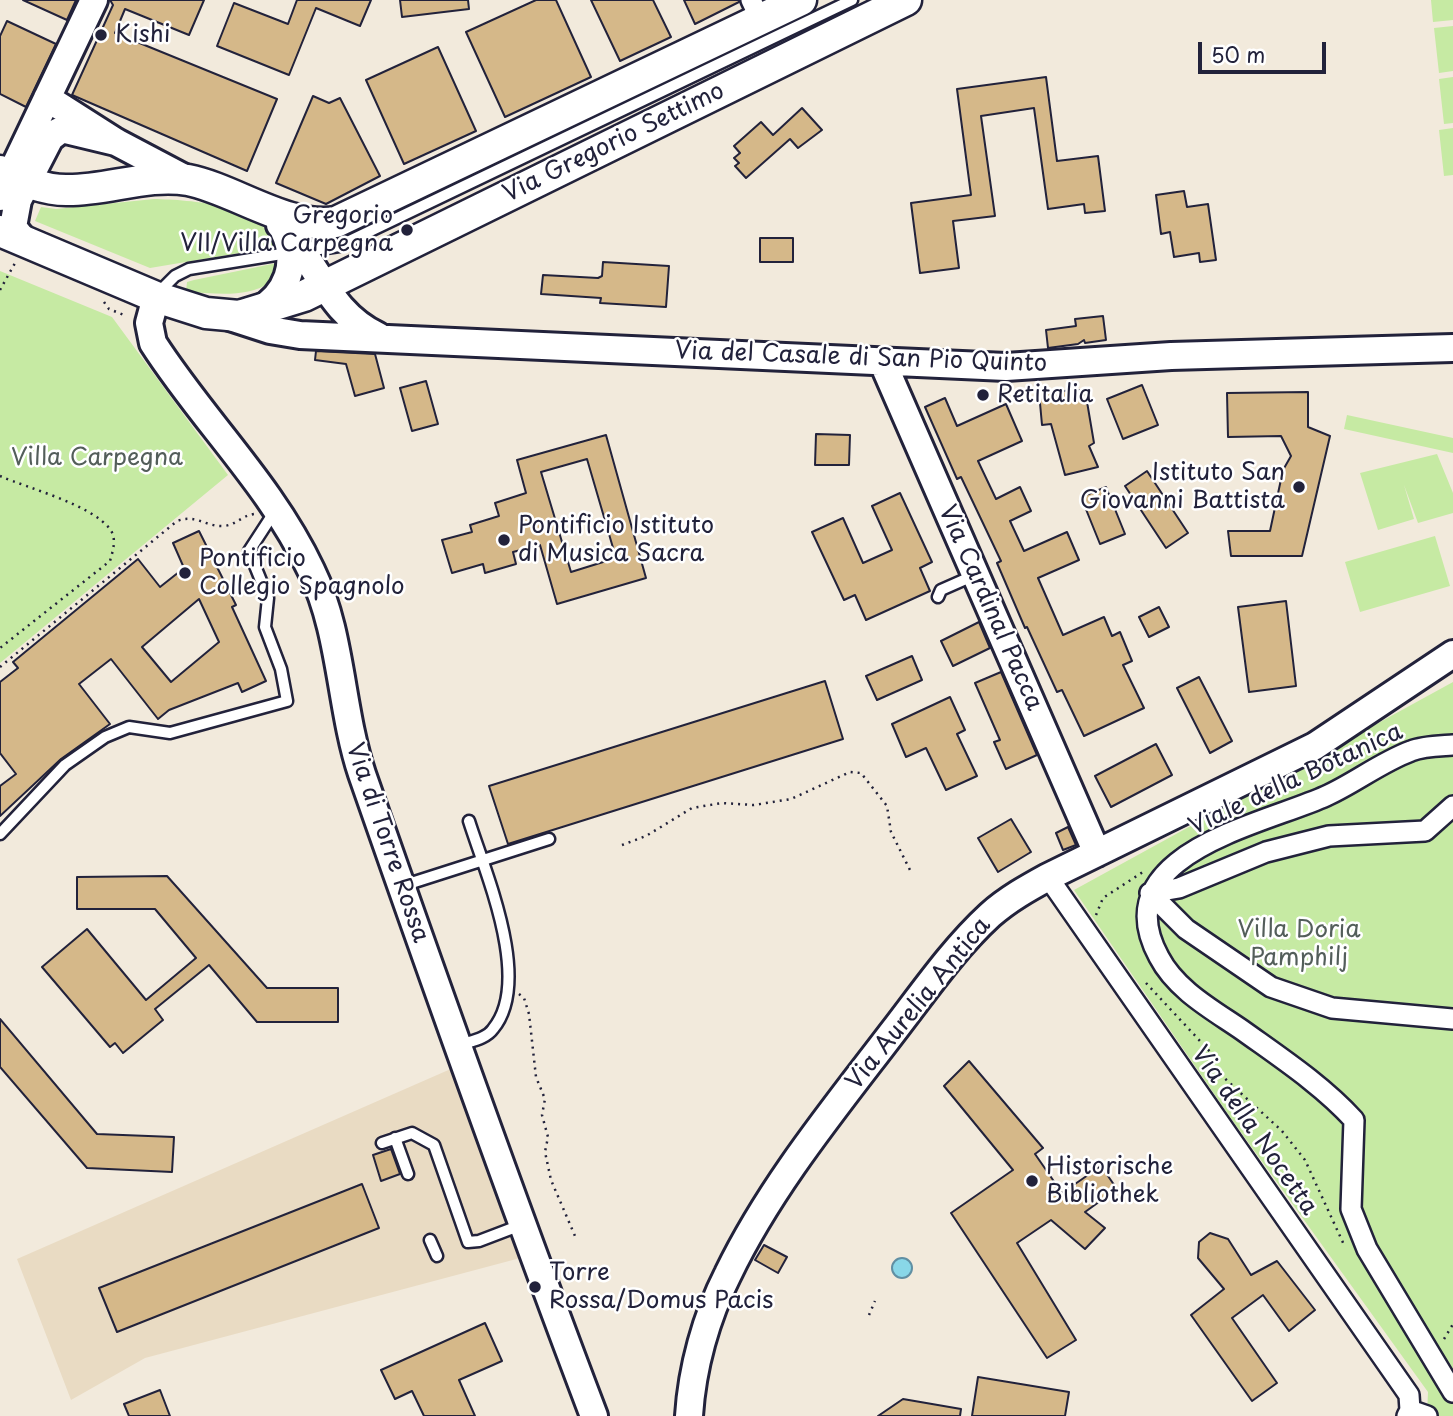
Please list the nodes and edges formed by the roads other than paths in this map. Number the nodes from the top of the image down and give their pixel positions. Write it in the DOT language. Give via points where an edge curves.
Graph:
graph roads {
  1 [pos="94,0"];
  2 [pos="801,0"];
  3 [pos="852,0"];
  4 [pos="906,0"];
  5 [pos="755,10"];
  6 [pos="47,98"];
  7 [pos="116,142"];
  8 [pos="9,181"];
  9 [pos="190,181"];
  10 [pos="258,206"];
  11 [pos="13,236"];
  12 [pos="298,252"];
  13 [pos="323,286"];
  14 [pos="156,296"];
  15 [pos="240,315"];
  16 [pos="377,336"];
  17 [pos="1453,348"];
  18 [pos="883,363"];
  19 [pos="275,504"];
  20 [pos="975,575"];
  21 [pos="938,597"];
  22 [pos="1453,654"];
  23 [pos="1453,745"];
  24 [pos="1453,806"];
  25 [pos="469,821"];
  26 [pos="0,834"];
  27 [pos="550,839"];
  28 [pos="1097,853"];
  29 [pos="482,860"];
  30 [pos="1048,877"];
  31 [pos="402,886"];
  32 [pos="1150,892"];
  33 [pos="1453,1019"];
  34 [pos="457,1046"];
  35 [pos="395,1138"];
  36 [pos="382,1143"];
  37 [pos="408,1174"];
  38 [pos="522,1224"];
  39 [pos="430,1240"];
  40 [pos="437,1256"];
  41 [pos="1453,1392"];
  42 [pos="1415,1414"];
  43 [pos="594,1416"];
  44 [pos="689,1416"];
  1 -- 6 [label="main road"];
  2 -- 5 [label="main road, Via Gregorio Settimo"];
  3 -- 12 [label="lane, Via Gregorio Settimo" via="339,246"];
  4 -- 13 [label="main road, Via Gregorio Settimo"];
  5 -- 10 [label="main road, Via Gregorio Settimo" via="344,220 317,223"];
  6 -- 7 [label="main road"];
  6 -- 8 [label="main road"];
  7 -- 8 [label="main road" via="59,131"];
  7 -- 9 [label="main road"];
  8 -- 9 [label="main road, Via Gregorio Settimo" via="68,190"];
  8 -- 11 [label="main road" via="18,234"];
  9 -- 10 [label="main road, Via Gregorio Settimo"];
  10 -- 12 [label="main road" via="281,225"];
  11 -- 14 [label="main road"];
  12 -- 13 [label="main road"];
  12 -- 14 [label="lane, Via Gregorio Settimo" via="188,269"];
  12 -- 15 [label="main road" via="281,291 267,305"];
  13 -- 15 [label="main road, Via Gregorio Settimo" via="289,302"];
  13 -- 16 [label="main road" via="351,321"];
  14 -- 15 [label="main road" via="195,310"];
  14 -- 19 [label="main road, Via di Torre Rossa" via="150,317 153,344"];
  15 -- 16 [label="main road, Via del Casale di San Pio Quinto" via="284,333"];
  16 -- 18 [label="main road, Via del Casale di San Pio Quinto"];
  17 -- 18 [label="main road, Via del Casale di San Pio Quinto" via="1171,356 1019,367"];
  18 -- 20 [label="main road, Via Cardinal Pacca"];
  19 -- 26 [label="lane" via="248,551 268,598 265,627 287,701 170,733 129,727 105,737 65,765"];
  19 -- 31 [label="main road, Via di Torre Rossa" via="323,597 352,740"];
  20 -- 21 [label="lane" via="941,590"];
  20 -- 28 [label="main road, Via Cardinal Pacca"];
  22 -- 28 [label="main road, Via Aurelia Antica" via="1315,746"];
  23 -- 32 [label="street, Viale della Botanica" via="1413,750 1326,796 1220,836 1172,868"];
  24 -- 32 [label="street" via="1425,831 1329,836 1266,852 1180,888"];
  25 -- 29 [label="lane"];
  27 -- 29 [label="lane"];
  28 -- 30 [label="main road, Via Aurelia Antica"];
  29 -- 31 [label="lane"];
  29 -- 34 [label="lane" via="502,925 508,985 493,1029"];
  30 -- 42 [label="street, Via della Nocetta" via="1409,1395"];
  30 -- 44 [label="main road, Via Aurelia Antica" via="1007,901 971,936 835,1108 775,1193 718,1296 696,1367"];
  31 -- 34 [label="main road, Via di Torre Rossa"];
  32 -- 33 [label="street" via="1186,929 1272,987 1332,1007"];
  32 -- 41 [label="street" via="1146,921 1159,958 1189,993 1337,1101 1354,1120 1350,1209 1367,1249"];
  34 -- 38 [label="main road, Via di Torre Rossa" via="485,1138"];
  35 -- 36 [label="lane"];
  35 -- 37 [label="lane"];
  35 -- 38 [label="lane" via="412,1133 434,1145 468,1242"];
  38 -- 43 [label="main road, Via di Torre Rossa"];
  39 -- 40 [label="lane"];
}
